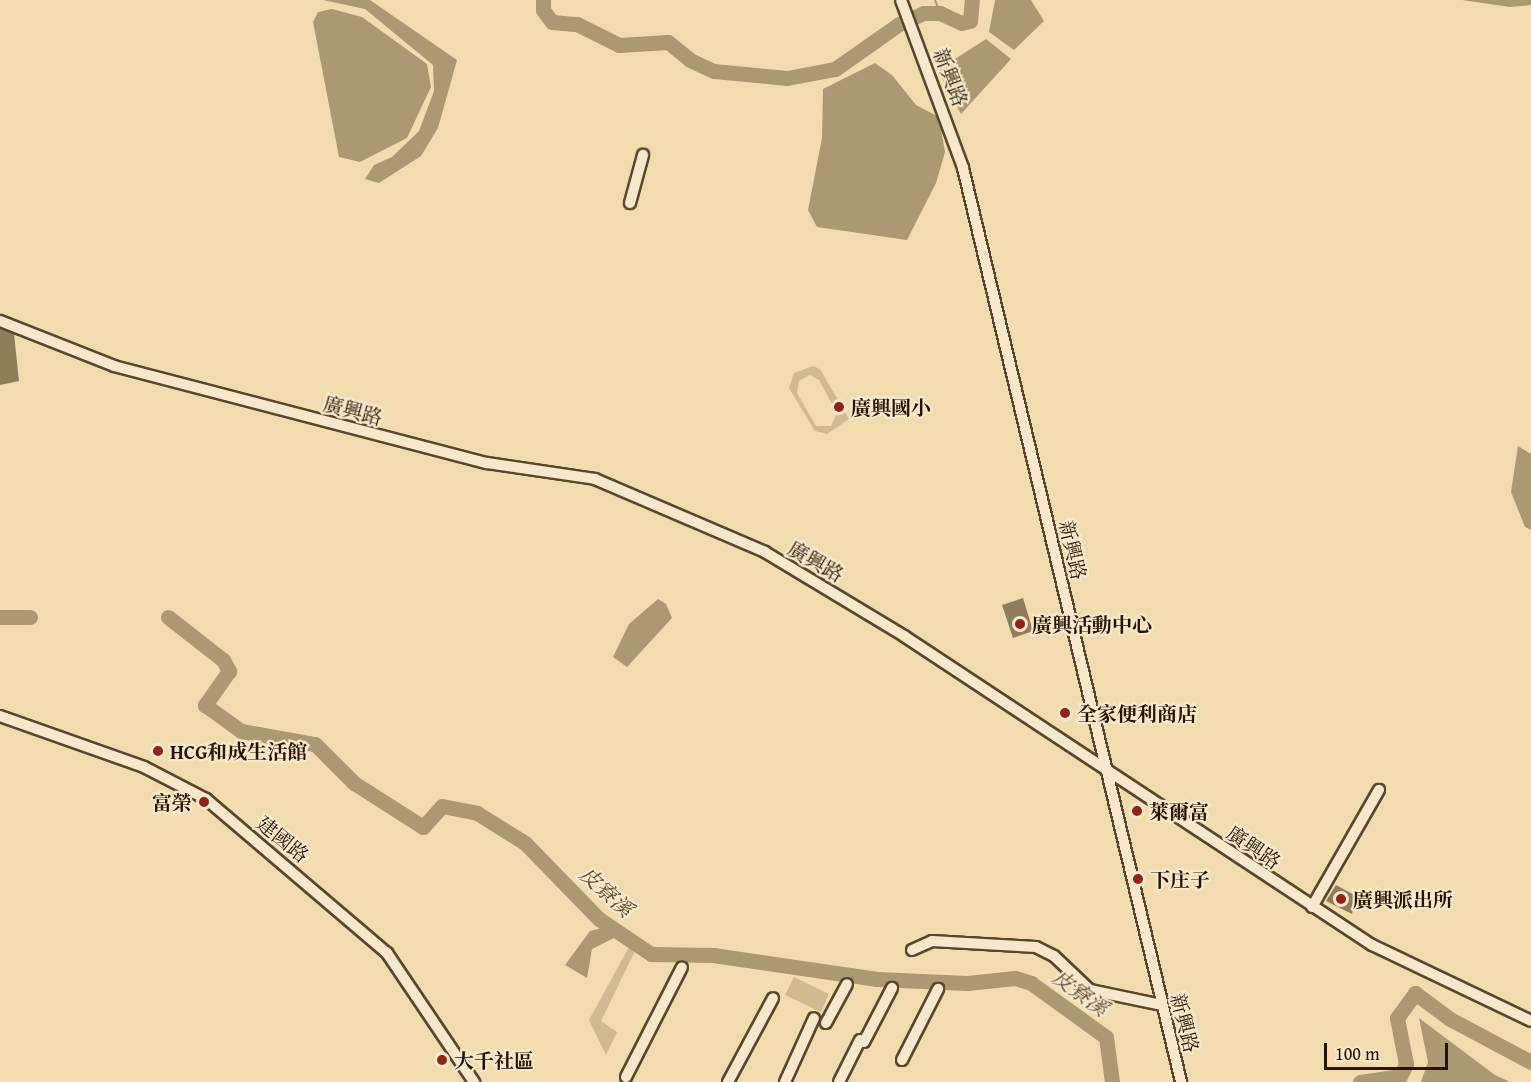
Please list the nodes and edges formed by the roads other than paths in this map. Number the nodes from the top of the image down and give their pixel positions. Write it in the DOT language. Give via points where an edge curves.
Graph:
graph roads {
  1 [pos="902,4"];
  2 [pos="643,155"];
  3 [pos="630,203"];
  4 [pos="0,321"];
  5 [pos="0,716"];
  6 [pos="1107,770"];
  7 [pos="1379,790"];
  8 [pos="1312,907"];
  9 [pos="912,950"];
  10 [pos="682,967"];
  11 [pos="847,984"];
  12 [pos="892,988"];
  13 [pos="938,989"];
  14 [pos="773,998"];
  15 [pos="1162,1005"];
  16 [pos="814,1018"];
  17 [pos="1531,1021"];
  18 [pos="826,1023"];
  19 [pos="902,1060"];
  20 [pos="626,1077"];
  21 [pos="474,1082"];
  22 [pos="728,1082"];
  23 [pos="785,1082"];
  24 [pos="839,1082"];
  25 [pos="1181,1082"];
  1 -- 6 [label="street, 新興路" via="963,168"];
  2 -- 3 [label="street"];
  4 -- 6 [label="street, 廣興路" via="114,366 487,463 595,479 765,552"];
  5 -- 21 [label="street, 建國路" via="144,767 206,799 387,953"];
  6 -- 8 [label="street, 廣興路"];
  6 -- 15 [label="street, 新興路"];
  7 -- 8 [label="street"];
  8 -- 17 [label="street, 廣興路" via="1372,945"];
  9 -- 15 [label="street" via="932,941 1036,947 1054,956 1090,990"];
  10 -- 20 [label="street"];
  11 -- 18 [label="street"];
  12 -- 24 [label="street"];
  13 -- 19 [label="street"];
  14 -- 22 [label="street"];
  15 -- 25 [label="street, 新興路"];
  16 -- 23 [label="street"];
}
